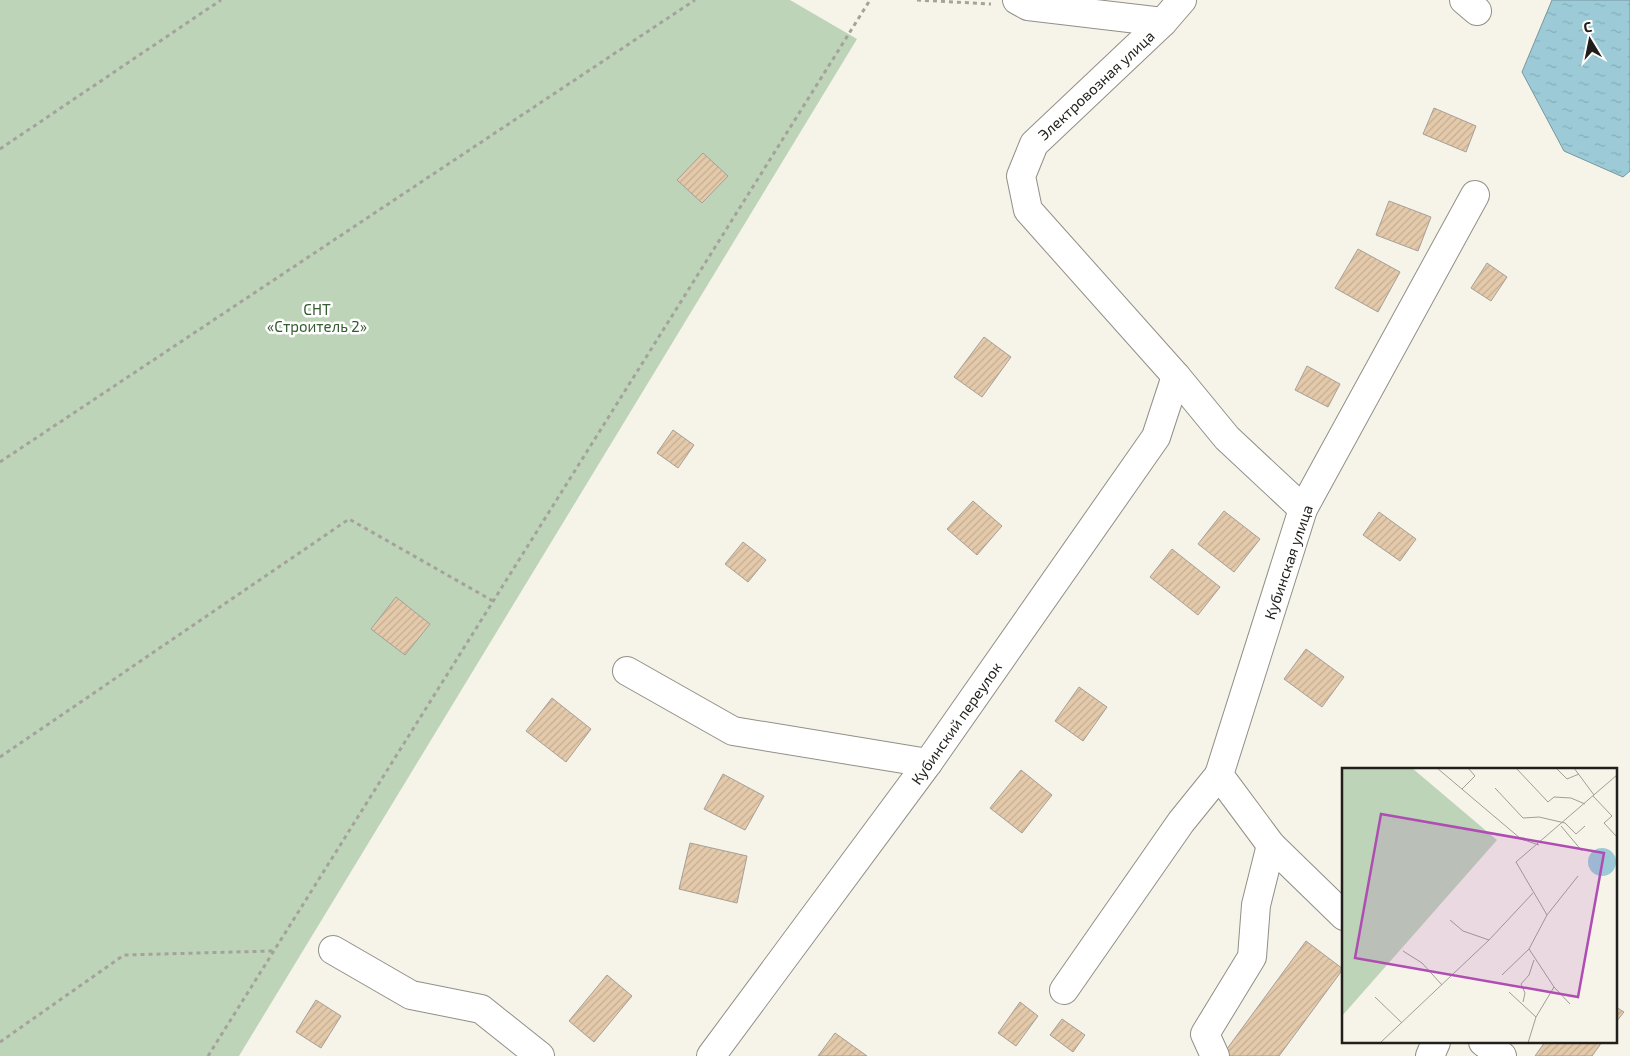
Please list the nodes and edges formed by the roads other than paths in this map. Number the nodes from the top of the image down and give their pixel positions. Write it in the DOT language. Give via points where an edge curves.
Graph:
graph roads {
  1 [pos="1182,0"];
  2 [pos="1023,3"];
  3 [pos="1163,22"];
  4 [pos="1475,195"];
  5 [pos="1176,376"];
  6 [pos="1303,509"];
  7 [pos="627,670"];
  8 [pos="928,763"];
  9 [pos="1219,775"];
  10 [pos="1271,845"];
  11 [pos="1342,914"];
  12 [pos="333,950"];
  13 [pos="1064,990"];
  14 [pos="1435,1044"];
  15 [pos="1486,1044"];
  16 [pos="540,1056"];
  17 [pos="711,1056"];
  18 [pos="1215,1056"];
  19 [pos="1430,1056"];
  20 [pos="1502,1056"];
  1 -- 3 [label="street, Электровозная улица"];
  2 -- 3 [label="street"];
  3 -- 5 [label="street, Электровозная улица" via="1034,144 1021,176 1028,210"];
  4 -- 6 [label="street, Кубинская улица"];
  5 -- 6 [label="street" via="1227,438"];
  5 -- 8 [label="street, Кубинский переулок" via="1156,436"];
  6 -- 9 [label="street, Кубинская улица"];
  7 -- 8 [label="street" via="733,731"];
  8 -- 17 [label="street, Кубинский переулок"];
  9 -- 10 [label="street"];
  9 -- 13 [label="street" via="1181,822"];
  10 -- 11 [label="street"];
  10 -- 18 [label="street" via="1256,905 1252,957 1205,1034"];
  12 -- 16 [label="street" via="411,995 481,1008"];
  14 -- 19 [label="street"];
  15 -- 20 [label="street"];
}
